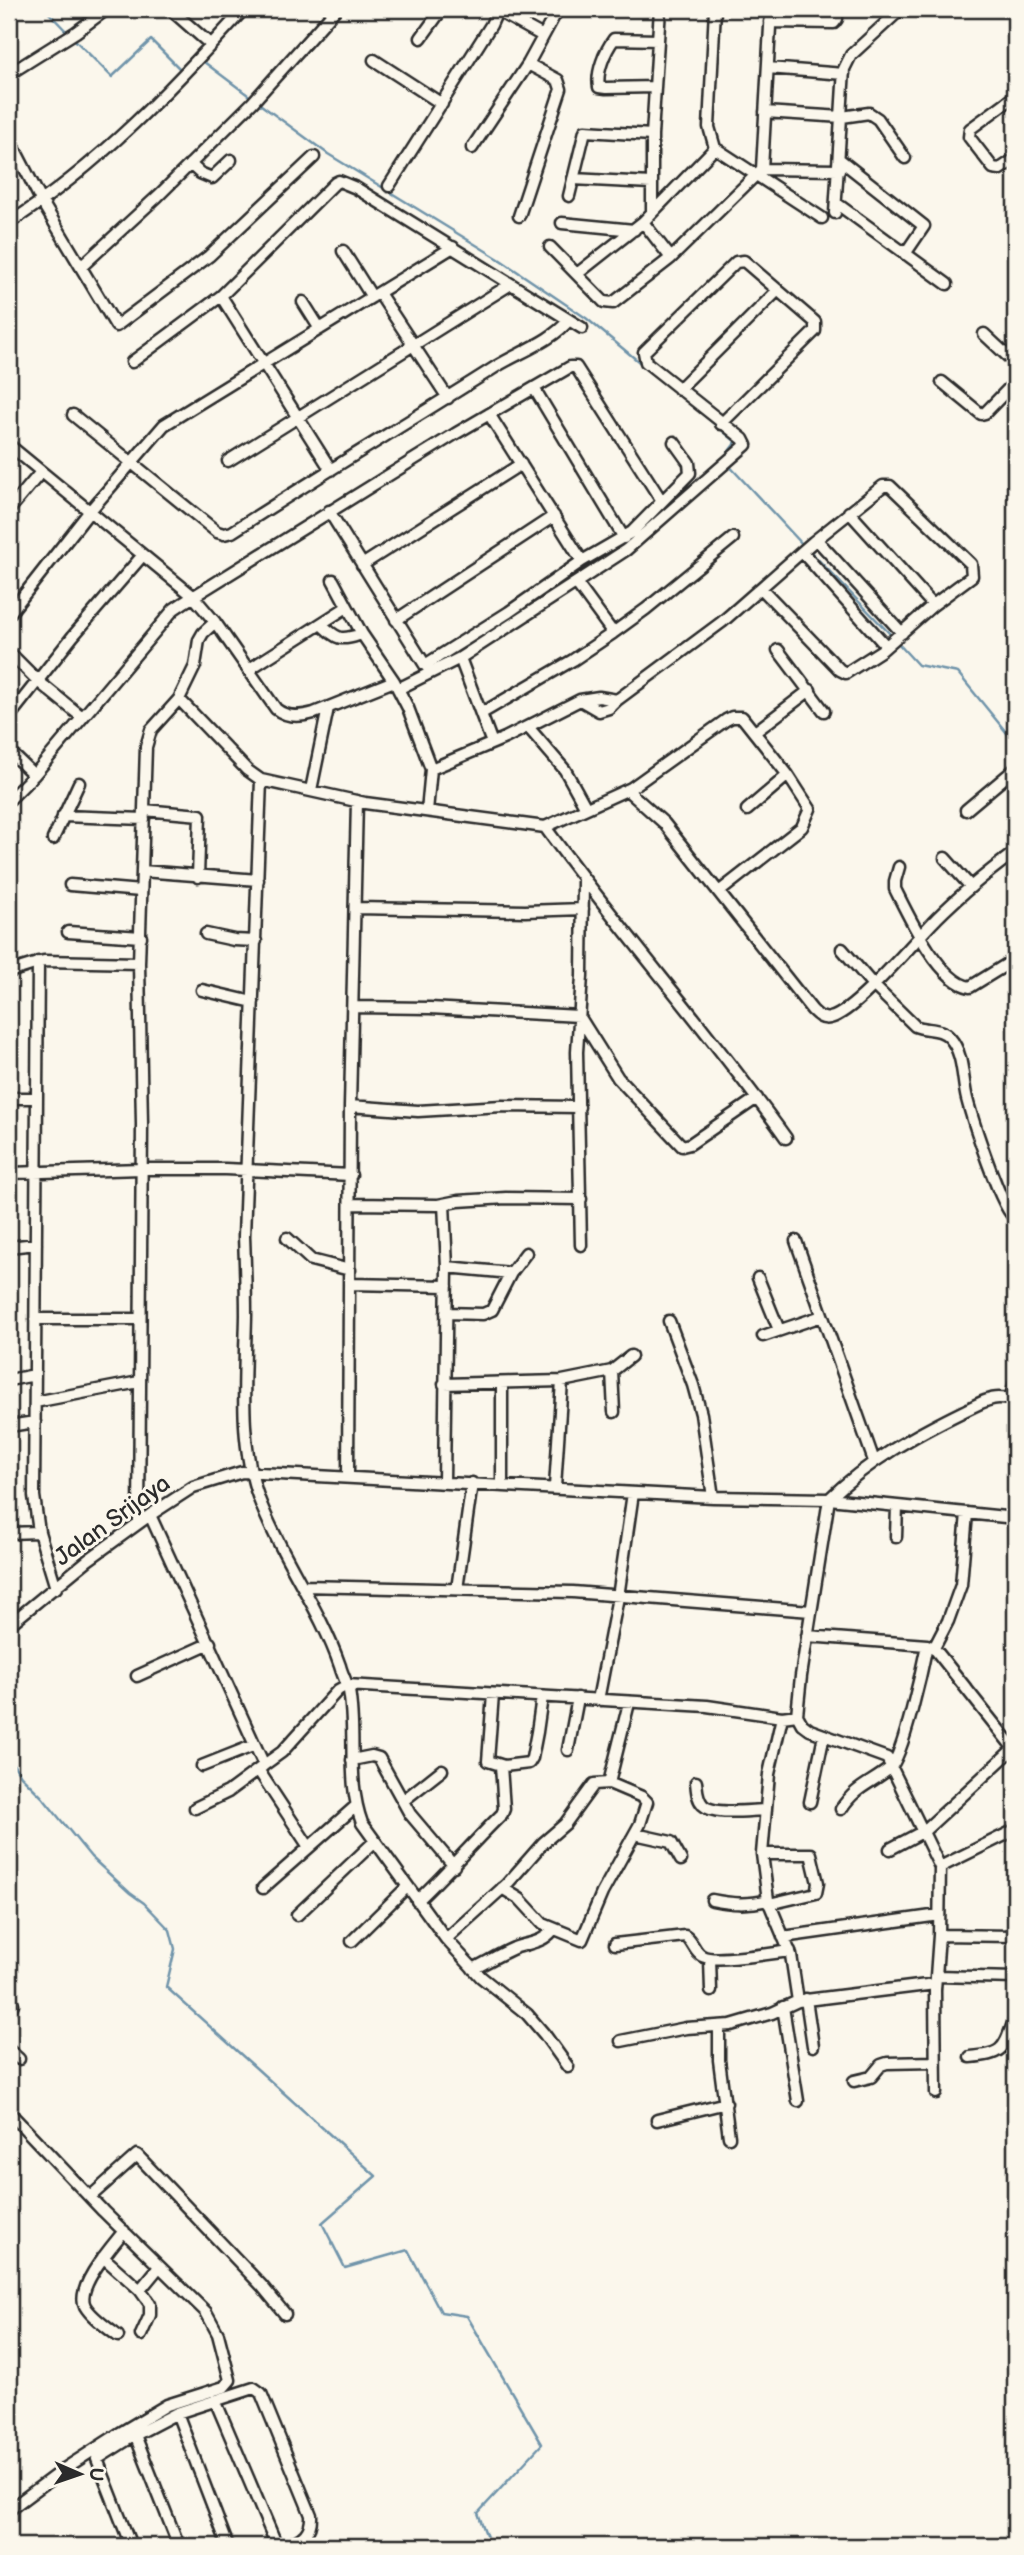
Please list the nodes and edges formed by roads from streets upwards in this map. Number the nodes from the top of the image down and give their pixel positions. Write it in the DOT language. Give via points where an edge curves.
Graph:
graph roads {
  1 [pos="107,9"];
  2 [pos="170,9"];
  3 [pos="244,9"];
  4 [pos="336,9"];
  5 [pos="442,9"];
  6 [pos="558,9"];
  7 [pos="660,9"];
  8 [pos="715,9"];
  9 [pos="771,9"];
  10 [pos="838,9"];
  11 [pos="901,9"];
  12 [pos="496,10"];
  13 [pos="770,22"];
  14 [pos="543,36"];
  15 [pos="421,38"];
  16 [pos="658,40"];
  17 [pos="211,45"];
  18 [pos="374,60"];
  19 [pos="528,64"];
  20 [pos="768,68"];
  21 [pos="9,74"];
  22 [pos="844,74"];
  23 [pos="655,87"];
  24 [pos="1015,96"];
  25 [pos="442,104"];
  26 [pos="765,112"];
  27 [pos="842,117"];
  28 [pos="652,135"];
  29 [pos="9,138"];
  30 [pos="472,148"];
  31 [pos="715,148"];
  32 [pos="314,157"];
  33 [pos="905,158"];
  34 [pos="1015,159"];
  35 [pos="231,160"];
  36 [pos="190,164"];
  37 [pos="839,164"];
  38 [pos="759,172"];
  39 [pos="573,178"];
  40 [pos="651,183"];
  41 [pos="389,186"];
  42 [pos="569,196"];
  43 [pos="42,202"];
  44 [pos="652,211"];
  45 [pos="519,216"];
  46 [pos="822,218"];
  47 [pos="643,222"];
  48 [pos="9,223"];
  49 [pos="562,223"];
  50 [pos="634,230"];
  51 [pos="453,247"];
  52 [pos="550,247"];
  53 [pos="343,251"];
  54 [pos="905,254"];
  55 [pos="671,258"];
  56 [pos="82,266"];
  57 [pos="577,274"];
  58 [pos="510,284"];
  59 [pos="947,285"];
  60 [pos="778,290"];
  61 [pos="376,295"];
  62 [pos="220,296"];
  63 [pos="303,302"];
  64 [pos="569,320"];
  65 [pos="582,328"];
  66 [pos="320,329"];
  67 [pos="984,334"];
  68 [pos="413,346"];
  69 [pos="132,362"];
  70 [pos="264,363"];
  71 [pos="1015,363"];
  72 [pos="942,382"];
  73 [pos="1015,382"];
  74 [pos="534,388"];
  75 [pos="679,389"];
  76 [pos="448,398"];
  77 [pos="489,414"];
  78 [pos="73,415"];
  79 [pos="299,418"];
  80 [pos="721,424"];
  81 [pos="674,442"];
  82 [pos="9,445"];
  83 [pos="228,461"];
  84 [pos="130,463"];
  85 [pos="521,464"];
  86 [pos="331,470"];
  87 [pos="41,472"];
  88 [pos="662,500"];
  89 [pos="9,510"];
  90 [pos="329,511"];
  91 [pos="89,512"];
  92 [pos="849,512"];
  93 [pos="554,516"];
  94 [pos="624,538"];
  95 [pos="733,538"];
  96 [pos="815,541"];
  97 [pos="803,552"];
  98 [pos="143,555"];
  99 [pos="582,561"];
  100 [pos="362,565"];
  101 [pos="333,580"];
  102 [pos="577,584"];
  103 [pos="761,588"];
  104 [pos="193,596"];
  105 [pos="933,605"];
  106 [pos="347,607"];
  107 [pos="9,614"];
  108 [pos="397,620"];
  109 [pos="215,622"];
  110 [pos="321,624"];
  111 [pos="613,633"];
  112 [pos="362,634"];
  113 [pos="900,634"];
  114 [pos="888,645"];
  115 [pos="778,650"];
  116 [pos="9,652"];
  117 [pos="460,658"];
  118 [pos="429,668"];
  119 [pos="248,670"];
  120 [pos="39,682"];
  121 [pos="396,685"];
  122 [pos="810,690"];
  123 [pos="179,699"];
  124 [pos="328,708"];
  125 [pos="824,711"];
  126 [pos="481,713"];
  127 [pos="9,717"];
  128 [pos="82,717"];
  129 [pos="528,727"];
  130 [pos="755,733"];
  131 [pos="492,743"];
  132 [pos="9,751"];
  133 [pos="431,769"];
  134 [pos="1015,769"];
  135 [pos="34,775"];
  136 [pos="788,775"];
  137 [pos="261,780"];
  138 [pos="79,783"];
  139 [pos="311,790"];
  140 [pos="627,790"];
  141 [pos="9,800"];
  142 [pos="356,801"];
  143 [pos="586,808"];
  144 [pos="747,810"];
  145 [pos="966,810"];
  146 [pos="427,811"];
  147 [pos="144,814"];
  148 [pos="63,816"];
  149 [pos="545,827"];
  150 [pos="53,839"];
  151 [pos="1015,852"];
  152 [pos="945,858"];
  153 [pos="899,867"];
  154 [pos="142,872"];
  155 [pos="198,877"];
  156 [pos="583,879"];
  157 [pos="258,880"];
  158 [pos="70,886"];
  159 [pos="971,887"];
  160 [pos="141,891"];
  161 [pos="719,892"];
  162 [pos="356,908"];
  163 [pos="583,909"];
  164 [pos="68,932"];
  165 [pos="206,934"];
  166 [pos="141,937"];
  167 [pos="920,939"];
  168 [pos="256,941"];
  169 [pos="842,949"];
  170 [pos="38,962"];
  171 [pos="139,963"];
  172 [pos="1009,963"];
  173 [pos="9,972"];
  174 [pos="873,985"];
  175 [pos="202,990"];
  176 [pos="253,1002"];
  177 [pos="353,1007"];
  178 [pos="579,1016"];
  179 [pos="9,1098"];
  180 [pos="37,1098"];
  181 [pos="757,1098"];
  182 [pos="350,1107"];
  183 [pos="579,1107"];
  184 [pos="786,1138"];
  185 [pos="142,1169"];
  186 [pos="245,1170"];
  187 [pos="36,1172"];
  188 [pos="9,1173"];
  189 [pos="351,1175"];
  190 [pos="581,1199"];
  191 [pos="351,1204"];
  192 [pos="444,1204"];
  193 [pos="1015,1218"];
  194 [pos="287,1238"];
  195 [pos="796,1241"];
  196 [pos="36,1244"];
  197 [pos="581,1245"];
  198 [pos="9,1247"];
  199 [pos="526,1252"];
  200 [pos="447,1266"];
  201 [pos="350,1270"];
  202 [pos="511,1273"];
  203 [pos="758,1278"];
  204 [pos="350,1284"];
  205 [pos="447,1286"];
  206 [pos="446,1313"];
  207 [pos="822,1316"];
  208 [pos="140,1319"];
  209 [pos="35,1320"];
  210 [pos="669,1321"];
  211 [pos="779,1330"];
  212 [pos="762,1336"];
  213 [pos="631,1356"];
  214 [pos="612,1371"];
  215 [pos="35,1375"];
  216 [pos="9,1380"];
  217 [pos="139,1381"];
  218 [pos="562,1381"];
  219 [pos="1015,1383"];
  220 [pos="444,1384"];
  221 [pos="502,1384"];
  222 [pos="1013,1400"];
  223 [pos="35,1402"];
  224 [pos="614,1412"];
  225 [pos="35,1422"];
  226 [pos="9,1426"];
  227 [pos="874,1461"];
  228 [pos="251,1471"];
  229 [pos="348,1477"];
  230 [pos="444,1481"];
  231 [pos="472,1483"];
  232 [pos="502,1484"];
  233 [pos="555,1487"];
  234 [pos="633,1493"];
  235 [pos="713,1497"];
  236 [pos="829,1499"];
  237 [pos="897,1506"];
  238 [pos="967,1513"];
  239 [pos="150,1515"];
  240 [pos="1015,1518"];
  241 [pos="139,1522"];
  242 [pos="39,1532"];
  243 [pos="9,1533"];
  244 [pos="896,1537"];
  245 [pos="303,1586"];
  246 [pos="56,1588"];
  247 [pos="457,1589"];
  248 [pos="618,1597"];
  249 [pos="811,1611"];
  250 [pos="9,1625"];
  251 [pos="807,1636"];
  252 [pos="210,1643"];
  253 [pos="931,1646"];
  254 [pos="137,1676"];
  255 [pos="347,1685"];
  256 [pos="493,1694"];
  257 [pos="542,1697"];
  258 [pos="578,1698"];
  259 [pos="598,1700"];
  260 [pos="629,1703"];
  261 [pos="797,1716"];
  262 [pos="782,1717"];
  263 [pos="824,1735"];
  264 [pos="255,1745"];
  265 [pos="1014,1749"];
  266 [pos="568,1750"];
  267 [pos="352,1760"];
  268 [pos="202,1766"];
  269 [pos="501,1766"];
  270 [pos="892,1766"];
  271 [pos="262,1768"];
  272 [pos="442,1770"];
  273 [pos="609,1783"];
  274 [pos="696,1783"];
  275 [pos="404,1800"];
  276 [pos="810,1802"];
  277 [pos="356,1806"];
  278 [pos="195,1808"];
  279 [pos="841,1809"];
  280 [pos="766,1810"];
  281 [pos="1015,1830"];
  282 [pos="925,1831"];
  283 [pos="635,1834"];
  284 [pos="374,1842"];
  285 [pos="309,1847"];
  286 [pos="890,1849"];
  287 [pos="762,1854"];
  288 [pos="681,1860"];
  289 [pos="454,1866"];
  290 [pos="940,1867"];
  291 [pos="407,1887"];
  292 [pos="263,1888"];
  293 [pos="502,1888"];
  294 [pos="712,1899"];
  295 [pos="417,1901"];
  296 [pos="768,1902"];
  297 [pos="297,1915"];
  298 [pos="939,1915"];
  299 [pos="553,1930"];
  300 [pos="939,1935"];
  301 [pos="1015,1936"];
  302 [pos="783,1937"];
  303 [pos="446,1939"];
  304 [pos="352,1941"];
  305 [pos="615,1944"];
  306 [pos="789,1951"];
  307 [pos="710,1959"];
  308 [pos="473,1969"];
  309 [pos="1015,1978"];
  310 [pos="936,1980"];
  311 [pos="711,1991"];
  312 [pos="9,1994"];
  313 [pos="802,2000"];
  314 [pos="783,2007"];
  315 [pos="9,2011"];
  316 [pos="1015,2018"];
  317 [pos="719,2026"];
  318 [pos="621,2041"];
  319 [pos="813,2046"];
  320 [pos="9,2050"];
  321 [pos="970,2057"];
  322 [pos="19,2059"];
  323 [pos="935,2062"];
  324 [pos="568,2067"];
  325 [pos="854,2081"];
  326 [pos="936,2093"];
  327 [pos="798,2101"];
  328 [pos="726,2103"];
  329 [pos="9,2112"];
  330 [pos="657,2120"];
  331 [pos="729,2137"];
  332 [pos="90,2197"];
  333 [pos="124,2231"];
  334 [pos="103,2257"];
  335 [pos="159,2267"];
  336 [pos="140,2290"];
  337 [pos="285,2314"];
  338 [pos="141,2335"];
  339 [pos="118,2336"];
  340 [pos="215,2400"];
  341 [pos="177,2413"];
  342 [pos="135,2435"];
  343 [pos="9,2510"];
  344 [pos="131,2546"];
  345 [pos="179,2546"];
  346 [pos="228,2546"];
  347 [pos="277,2546"];
  348 [pos="286,2546"];
  1 -- 21 [label="street"];
  2 -- 17 [label="street"];
  3 -- 17 [label="street"];
  4 -- 36 [label="street"];
  5 -- 15 [label="street"];
  6 -- 14 [label="street"];
  7 -- 16 [label="street"];
  8 -- 31 [label="street" via="709,128"];
  9 -- 13 [label="street"];
  10 -- 13 [label="street" via="835,23"];
  11 -- 22 [label="street" via="851,55"];
  12 -- 14 [label="street"];
  12 -- 25 [label="street"];
  13 -- 20 [label="street"];
  14 -- 19 [label="street"];
  16 -- 23 [label="street"];
  16 -- 23 [label="street" via="614,39 597,81 599,87 606,88"];
  17 -- 43 [label="street" via="142,117"];
  18 -- 25 [label="street"];
  19 -- 30 [label="street"];
  19 -- 45 [label="street" via="558,80 561,89"];
  20 -- 22 [label="street"];
  20 -- 26 [label="street"];
  22 -- 27 [label="street"];
  23 -- 28 [label="street"];
  24 -- 34 [label="street" via="970,129 969,136 993,168 1000,169"];
  25 -- 41 [label="street"];
  26 -- 27 [label="street"];
  26 -- 38 [label="street"];
  27 -- 33 [label="street" via="874,115"];
  27 -- 37 [label="street"];
  28 -- 39 [label="street" via="585,131"];
  28 -- 40 [label="street"];
  29 -- 43 [label="street"];
  31 -- 38 [label="street"];
  31 -- 44 [label="street"];
  32 -- 56 [label="street" via="209,256 117,327"];
  35 -- 36 [label="street" via="212,178"];
  36 -- 56 [label="street"];
  37 -- 38 [label="street"];
  37 -- 54 [label="street" via="835,208"];
  37 -- 54 [label="street" via="924,226"];
  38 -- 46 [label="street"];
  38 -- 55 [label="street"];
  39 -- 40 [label="street"];
  39 -- 42 [label="street"];
  40 -- 44 [label="street"];
  43 -- 48 [label="street"];
  43 -- 56 [label="street"];
  44 -- 47 [label="street"];
  47 -- 50 [label="street"];
  47 -- 55 [label="street"];
  49 -- 50 [label="street"];
  50 -- 57 [label="street"];
  51 -- 58 [label="street"];
  51 -- 61 [label="street"];
  51 -- 62 [label="street" via="339,181"];
  52 -- 57 [label="street"];
  53 -- 61 [label="street"];
  54 -- 59 [label="street"];
  55 -- 57 [label="street" via="613,303 604,302"];
  58 -- 64 [label="street"];
  58 -- 68 [label="street"];
  60 -- 75 [label="street"];
  60 -- 75 [label="street" via="744,261 736,262 644,352 646,362"];
  60 -- 80 [label="street" via="815,322 815,331"];
  61 -- 66 [label="street"];
  61 -- 68 [label="street"];
  62 -- 69 [label="street"];
  62 -- 70 [label="street"];
  63 -- 66 [label="street"];
  64 -- 65 [label="street"];
  64 -- 76 [label="street"];
  66 -- 70 [label="street"];
  67 -- 71 [label="street"];
  68 -- 76 [label="street"];
  68 -- 79 [label="street"];
  70 -- 79 [label="street"];
  70 -- 84 [label="street" via="164,425"];
  72 -- 73 [label="street" via="981,414"];
  74 -- 77 [label="street"];
  74 -- 88 [label="street" via="576,367"];
  74 -- 94 [label="street"];
  75 -- 80 [label="street"];
  76 -- 86 [label="street"];
  77 -- 85 [label="street"];
  77 -- 90 [label="street"];
  78 -- 84 [label="street"];
  79 -- 83 [label="street"];
  79 -- 86 [label="street"];
  80 -- 102 [label="street" via="746,445 626,550"];
  81 -- 88 [label="street" via="689,463 690,473"];
  82 -- 87 [label="street"];
  84 -- 86 [label="street" via="224,534"];
  84 -- 91 [label="street"];
  85 -- 93 [label="street"];
  85 -- 100 [label="street"];
  87 -- 89 [label="street"];
  87 -- 91 [label="street"];
  88 -- 94 [label="street"];
  90 -- 100 [label="street"];
  90 -- 104 [label="street"];
  91 -- 98 [label="street"];
  91 -- 107 [label="street"];
  92 -- 96 [label="street"];
  92 -- 105 [label="street"];
  92 -- 105 [label="street" via="878,488 890,486 971,564 972,576"];
  93 -- 99 [label="street"];
  93 -- 108 [label="street"];
  94 -- 99 [label="street"];
  95 -- 111 [label="street"];
  96 -- 97 [label="street"];
  96 -- 113 [label="street"];
  97 -- 103 [label="street"];
  97 -- 114 [label="street"];
  98 -- 104 [label="street"];
  98 -- 120 [label="street"];
  99 -- 118 [label="street"];
  100 -- 108 [label="street"];
  101 -- 106 [label="street"];
  102 -- 111 [label="street"];
  102 -- 117 [label="street"];
  103 -- 114 [label="street" via="843,673"];
  103 -- 129 [label="street" via="617,701 580,700"];
  104 -- 109 [label="street"];
  104 -- 128 [label="street" via="174,610"];
  105 -- 113 [label="street"];
  106 -- 110 [label="street"];
  106 -- 112 [label="street"];
  108 -- 118 [label="street"];
  109 -- 119 [label="street"];
  109 -- 123 [label="street" via="199,640 195,666"];
  110 -- 112 [label="street" via="335,638"];
  110 -- 119 [label="street"];
  111 -- 126 [label="street"];
  112 -- 121 [label="street"];
  113 -- 114 [label="street"];
  115 -- 122 [label="street"];
  116 -- 120 [label="street"];
  117 -- 118 [label="street"];
  117 -- 126 [label="street"];
  118 -- 121 [label="street"];
  119 -- 124 [label="street" via="281,713 303,716"];
  120 -- 127 [label="street"];
  120 -- 128 [label="street"];
  121 -- 124 [label="street"];
  121 -- 133 [label="street"];
  122 -- 125 [label="street"];
  122 -- 130 [label="street"];
  123 -- 137 [label="street"];
  123 -- 147 [label="street" via="151,730 146,747"];
  124 -- 139 [label="street"];
  126 -- 131 [label="street"];
  128 -- 135 [label="street"];
  129 -- 131 [label="street"];
  129 -- 143 [label="street" via="565,770"];
  130 -- 136 [label="street"];
  130 -- 140 [label="street" via="742,718 732,717"];
  131 -- 133 [label="street"];
  132 -- 135 [label="street"];
  133 -- 146 [label="street"];
  134 -- 145 [label="street"];
  135 -- 141 [label="street"];
  136 -- 144 [label="street"];
  136 -- 161 [label="street" via="809,804 808,817 794,834"];
  137 -- 139 [label="street"];
  137 -- 157 [label="street"];
  138 -- 148 [label="street"];
  139 -- 142 [label="street"];
  140 -- 143 [label="street"];
  140 -- 161 [label="street" via="664,822"];
  142 -- 146 [label="street"];
  142 -- 162 [label="street"];
  143 -- 149 [label="street"];
  146 -- 149 [label="street"];
  147 -- 148 [label="street"];
  147 -- 154 [label="street"];
  147 -- 155 [label="street" via="200,815"];
  148 -- 150 [label="street"];
  149 -- 156 [label="street"];
  151 -- 159 [label="street"];
  152 -- 159 [label="street"];
  153 -- 167 [label="street" via="895,889"];
  154 -- 155 [label="street"];
  154 -- 160 [label="street"];
  155 -- 157 [label="street"];
  156 -- 163 [label="street"];
  156 -- 181 [label="street"];
  157 -- 168 [label="street"];
  158 -- 160 [label="street"];
  159 -- 167 [label="street"];
  160 -- 166 [label="street"];
  161 -- 174 [label="street" via="819,1017 832,1018"];
  162 -- 163 [label="street"];
  162 -- 177 [label="street"];
  163 -- 178 [label="street"];
  164 -- 166 [label="street"];
  165 -- 168 [label="street"];
  166 -- 171 [label="street"];
  167 -- 172 [label="street" via="964,986 975,985"];
  167 -- 174 [label="street"];
  168 -- 176 [label="street"];
  169 -- 174 [label="street"];
  170 -- 171 [label="street"];
  170 -- 173 [label="street"];
  170 -- 180 [label="street"];
  171 -- 185 [label="street"];
  174 -- 193 [label="street" via="915,1026 942,1031 950,1038 961,1061 970,1108 1000,1195"];
  175 -- 176 [label="street"];
  176 -- 186 [label="street"];
  177 -- 178 [label="street"];
  177 -- 182 [label="street"];
  178 -- 181 [label="street" via="618,1078 682,1146"];
  178 -- 183 [label="street"];
  179 -- 180 [label="street"];
  180 -- 187 [label="street"];
  181 -- 184 [label="street"];
  182 -- 183 [label="street" via="418,1111"];
  182 -- 189 [label="street"];
  183 -- 190 [label="street"];
  185 -- 186 [label="street"];
  185 -- 187 [label="street"];
  185 -- 208 [label="street"];
  186 -- 189 [label="street"];
  186 -- 228 [label="street" via="244,1397"];
  187 -- 188 [label="street"];
  187 -- 196 [label="street"];
  189 -- 191 [label="street"];
  190 -- 192 [label="street" via="506,1198"];
  190 -- 197 [label="street"];
  191 -- 192 [label="street"];
  191 -- 201 [label="street"];
  192 -- 200 [label="street"];
  194 -- 201 [label="street" via="311,1260"];
  195 -- 207 [label="street"];
  196 -- 198 [label="street"];
  196 -- 209 [label="street"];
  199 -- 202 [label="street"];
  200 -- 202 [label="street"];
  200 -- 205 [label="street"];
  201 -- 204 [label="street"];
  202 -- 206 [label="street" via="492,1310"];
  203 -- 211 [label="street"];
  204 -- 205 [label="street"];
  204 -- 229 [label="street"];
  205 -- 206 [label="street"];
  206 -- 220 [label="street"];
  207 -- 211 [label="street"];
  207 -- 227 [label="street"];
  208 -- 209 [label="street"];
  208 -- 217 [label="street"];
  209 -- 215 [label="street"];
  210 -- 235 [label="street" via="701,1414"];
  211 -- 212 [label="street"];
  213 -- 214 [label="street"];
  214 -- 218 [label="street"];
  214 -- 224 [label="street"];
  215 -- 216 [label="street"];
  215 -- 223 [label="street"];
  217 -- 223 [label="street"];
  217 -- 241 [label="street"];
  218 -- 221 [label="street"];
  218 -- 233 [label="street"];
  219 -- 222 [label="street"];
  220 -- 221 [label="street"];
  220 -- 230 [label="street"];
  221 -- 232 [label="street"];
  222 -- 227 [label="street" via="986,1401"];
  223 -- 225 [label="street"];
  225 -- 226 [label="street"];
  225 -- 242 [label="street" via="34,1496"];
  227 -- 236 [label="street"];
  228 -- 229 [label="street, Jalan Srijaya"];
  228 -- 239 [label="street, Jalan Srijaya" via="193,1488"];
  228 -- 245 [label="street" via="259,1499"];
  229 -- 230 [label="street, Jalan Srijaya"];
  230 -- 231 [label="street, Jalan Srijaya"];
  231 -- 232 [label="street, Jalan Srijaya"];
  231 -- 247 [label="street"];
  232 -- 233 [label="street, Jalan Srijaya"];
  233 -- 234 [label="street, Jalan Srijaya"];
  234 -- 235 [label="street, Jalan Srijaya"];
  234 -- 248 [label="street"];
  235 -- 236 [label="street, Jalan Srijaya"];
  236 -- 237 [label="street, Jalan Srijaya"];
  236 -- 249 [label="street"];
  237 -- 238 [label="street, Jalan Srijaya"];
  237 -- 244 [label="street"];
  238 -- 240 [label="street, Jalan Srijaya"];
  238 -- 253 [label="street" via="961,1585 948,1621"];
  239 -- 241 [label="street, Jalan Srijaya"];
  239 -- 252 [label="street"];
  241 -- 246 [label="street, Jalan Srijaya"];
  242 -- 243 [label="street"];
  242 -- 246 [label="street"];
  245 -- 247 [label="street"];
  245 -- 255 [label="street"];
  246 -- 250 [label="street, Jalan Srijaya"];
  247 -- 248 [label="street"];
  248 -- 249 [label="street"];
  248 -- 259 [label="street"];
  249 -- 251 [label="street"];
  251 -- 253 [label="street"];
  251 -- 261 [label="street"];
  252 -- 254 [label="street"];
  252 -- 264 [label="street"];
  253 -- 265 [label="street"];
  253 -- 270 [label="street"];
  255 -- 256 [label="street"];
  255 -- 267 [label="street"];
  255 -- 271 [label="street"];
  256 -- 257 [label="street"];
  256 -- 269 [label="street" via="487,1755 488,1761"];
  257 -- 258 [label="street"];
  257 -- 269 [label="street" via="532,1758 524,1766"];
  258 -- 259 [label="street"];
  258 -- 266 [label="street"];
  259 -- 260 [label="street"];
  260 -- 262 [label="street" via="707,1706"];
  260 -- 273 [label="street"];
  261 -- 262 [label="street"];
  261 -- 263 [label="street" via="802,1724"];
  262 -- 280 [label="street"];
  263 -- 270 [label="street" via="879,1754"];
  263 -- 276 [label="street"];
  264 -- 268 [label="street"];
  264 -- 271 [label="street"];
  265 -- 282 [label="street"];
  267 -- 275 [label="street" via="379,1758"];
  267 -- 277 [label="street"];
  269 -- 289 [label="street" via="504,1810"];
  270 -- 279 [label="street" via="851,1795"];
  270 -- 282 [label="street"];
  271 -- 278 [label="street"];
  271 -- 285 [label="street"];
  272 -- 275 [label="street"];
  273 -- 283 [label="street" via="647,1802"];
  273 -- 293 [label="street" via="594,1784 565,1824"];
  274 -- 280 [label="street" via="698,1797 713,1810"];
  275 -- 289 [label="street" via="410,1814"];
  277 -- 284 [label="street"];
  277 -- 285 [label="street"];
  280 -- 287 [label="street"];
  281 -- 290 [label="street"];
  282 -- 286 [label="street"];
  282 -- 290 [label="street"];
  283 -- 288 [label="street" via="671,1842"];
  283 -- 299 [label="street" via="582,1940"];
  284 -- 291 [label="street"];
  284 -- 297 [label="street"];
  285 -- 292 [label="street"];
  287 -- 296 [label="street"];
  287 -- 296 [label="street" via="811,1854 818,1883 816,1893"];
  289 -- 295 [label="street"];
  290 -- 298 [label="street"];
  291 -- 295 [label="street"];
  291 -- 304 [label="street"];
  293 -- 299 [label="street"];
  293 -- 303 [label="street"];
  294 -- 296 [label="street" via="734,1905"];
  295 -- 303 [label="street"];
  296 -- 302 [label="street"];
  298 -- 300 [label="street"];
  298 -- 302 [label="street"];
  299 -- 308 [label="street" via="538,1943 513,1948"];
  300 -- 301 [label="street"];
  300 -- 310 [label="street"];
  302 -- 306 [label="street"];
  303 -- 308 [label="street"];
  305 -- 307 [label="street" via="685,1936 701,1956"];
  306 -- 307 [label="street"];
  306 -- 313 [label="street"];
  307 -- 311 [label="street"];
  308 -- 324 [label="street" via="527,2014"];
  309 -- 310 [label="street"];
  310 -- 313 [label="street"];
  310 -- 323 [label="street"];
  312 -- 315 [label="street" via="13,1998"];
  313 -- 314 [label="street"];
  313 -- 319 [label="street"];
  314 -- 317 [label="street"];
  314 -- 327 [label="street"];
  316 -- 321 [label="street" via="1003,2049"];
  317 -- 318 [label="street"];
  317 -- 328 [label="street"];
  320 -- 322 [label="street"];
  323 -- 325 [label="street" via="887,2063 871,2077"];
  323 -- 326 [label="street"];
  328 -- 330 [label="street"];
  328 -- 331 [label="street"];
  329 -- 332 [label="street"];
  332 -- 333 [label="street"];
  332 -- 337 [label="street" via="137,2155"];
  333 -- 334 [label="street"];
  333 -- 335 [label="street"];
  334 -- 336 [label="street"];
  334 -- 339 [label="street" via="84,2291 84,2301"];
  335 -- 336 [label="street"];
  335 -- 343 [label="street" via="212,2319 230,2377 228,2384 167,2405 120,2432"];
  336 -- 338 [label="street" via="150,2304"];
  340 -- 341 [label="street"];
  340 -- 347 [label="street"];
  340 -- 348 [label="street" via="248,2389 261,2393 311,2515 306,2535"];
  341 -- 342 [label="street"];
  341 -- 346 [label="street"];
  342 -- 344 [label="street" via="97,2459"];
  342 -- 345 [label="street"];
}
